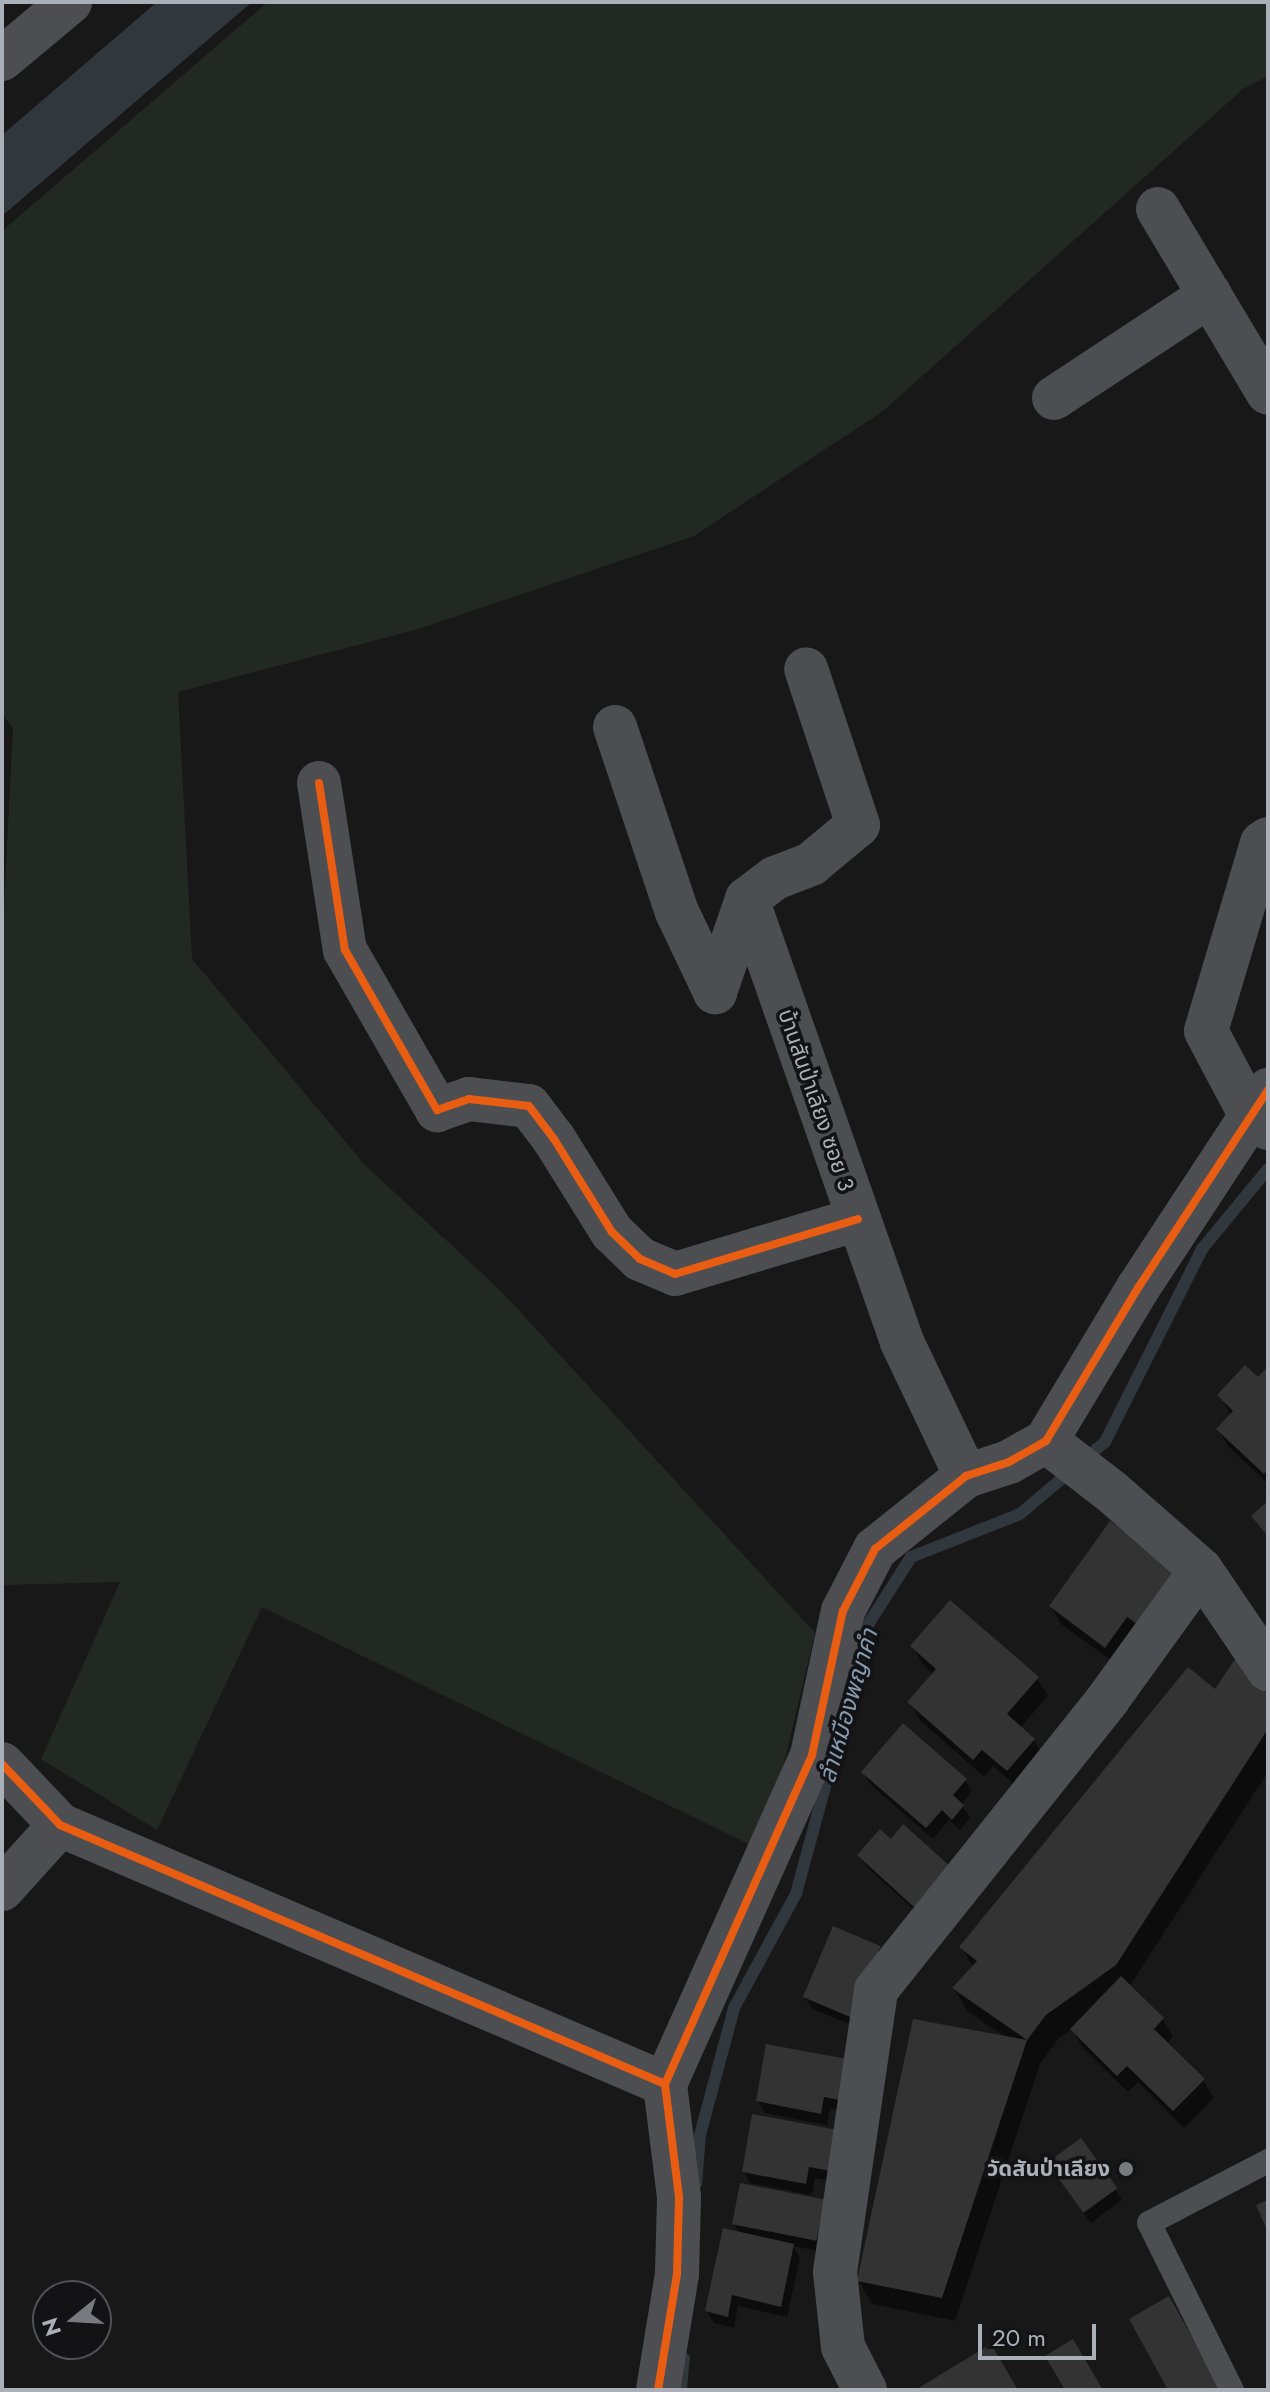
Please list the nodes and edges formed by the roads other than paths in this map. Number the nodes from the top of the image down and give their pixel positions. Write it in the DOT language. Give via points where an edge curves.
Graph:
graph roads {
  1 [pos="70,2"];
  2 [pos="2,59"];
  3 [pos="1158,209"];
  4 [pos="1210,295"];
  5 [pos="1268,393"];
  6 [pos="1054,398"];
  7 [pos="806,669"];
  8 [pos="615,727"];
  9 [pos="319,783"];
  10 [pos="1268,839"];
  11 [pos="747,899"];
  12 [pos="1262,1111"];
  13 [pos="858,1219"];
  14 [pos="1061,1452"];
  15 [pos="966,1476"];
  16 [pos="1201,1570"];
  17 [pos="1268,1669"];
  18 [pos="2,1764"];
  19 [pos="60,1825"];
  20 [pos="2,1889"];
  21 [pos="665,2084"];
  22 [pos="1268,2161"];
  23 [pos="658,2390"];
  24 [pos="865,2390"];
  25 [pos="1232,2390"];
  1 -- 2 [label="street"];
  3 -- 4 [label="street"];
  4 -- 5 [label="street"];
  4 -- 6 [label="street"];
  7 -- 11 [label="street" via="858,825 811,864 775,878"];
  8 -- 11 [label="street" via="677,912 715,992"];
  9 -- 13 [label="street" via="345,950 437,1110 469,1099 529,1106 612,1232 640,1259 675,1274"];
  10 -- 12 [label="street" via="1262,843 1206,1031"];
  11 -- 13 [label="street, บ้านสันป่าเลียง ซอย 3"];
  12 -- 14 [label="street" via="1138,1288"];
  13 -- 15 [label="street, บ้านสันป่าเลียง ซอย 3" via="902,1342"];
  14 -- 15 [label="street"];
  14 -- 16 [label="street"];
  15 -- 21 [label="street" via="875,1549 843,1611 812,1755"];
  16 -- 17 [label="street"];
  16 -- 24 [label="street" via="1108,1699 876,1990 835,2272 843,2347"];
  18 -- 19 [label="street"];
  19 -- 20 [label="street"];
  19 -- 21 [label="street"];
  21 -- 23 [label="street" via="679,2197 677,2274"];
  22 -- 25 [label="lane" via="1149,2223"];
}
